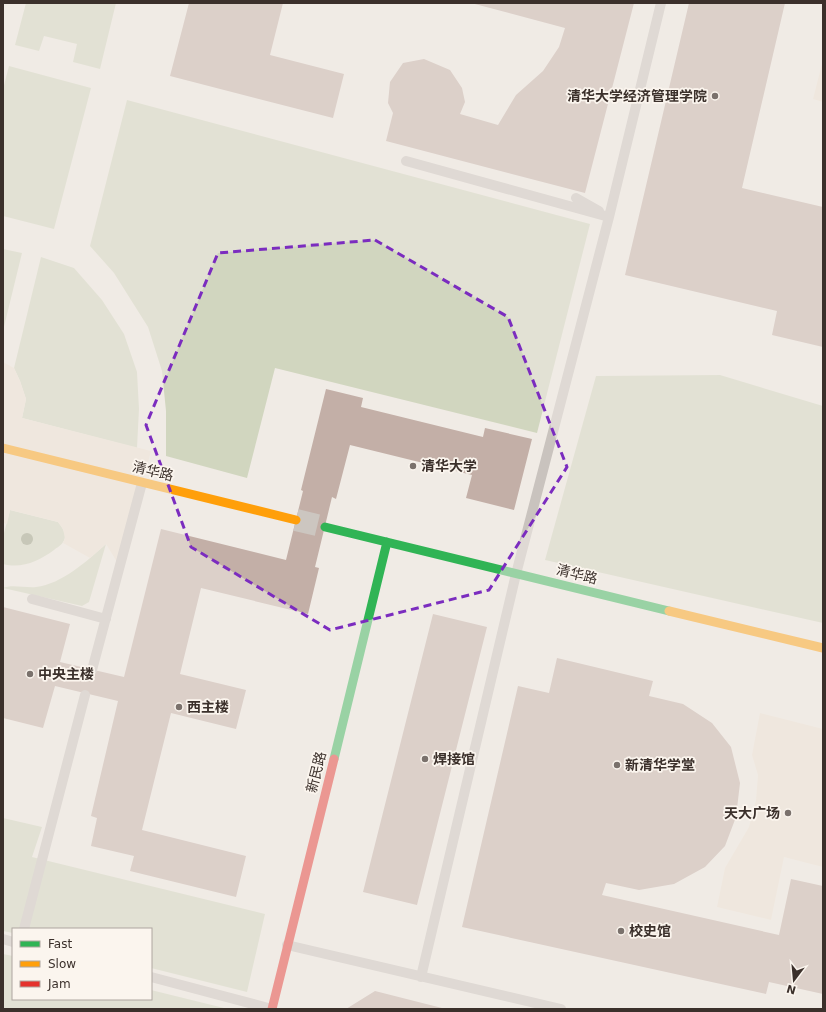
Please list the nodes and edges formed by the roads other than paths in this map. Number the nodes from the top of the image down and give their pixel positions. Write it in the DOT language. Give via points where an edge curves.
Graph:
graph roads {
  1 [pos="661,3"];
  2 [pos="406,161"];
  3 [pos="576,198"];
  4 [pos="609,217"];
  5 [pos="3,448"];
  6 [pos="142,483"];
  7 [pos="296,520"];
  8 [pos="325,527"];
  9 [pos="387,542"];
  10 [pos="516,574"];
  11 [pos="32,599"];
  12 [pos="106,619"];
  13 [pos="823,648"];
  14 [pos="92,670"];
  15 [pos="85,695"];
  16 [pos="24,928"];
  17 [pos="287,945"];
  18 [pos="421,976"];
  19 [pos="152,977"];
  20 [pos="272,1009"];
  21 [pos="561,1009"];
  1 -- 4 [label="lane"];
  2 -- 4 [label="lane"];
  3 -- 4 [label="lane"];
  4 -- 10 [label="lane"];
  5 -- 6 [label="street, 清华路"];
  6 -- 7 [label="street, 清华路"];
  6 -- 12 [label="lane"];
  8 -- 9 [label="street, 清华路"];
  9 -- 10 [label="street, 清华路"];
  9 -- 17 [label="street, 新民路"];
  10 -- 13 [label="street, 清华路"];
  10 -- 18 [label="lane"];
  11 -- 12 [label="lane"];
  12 -- 14 [label="lane"];
  15 -- 16 [label="lane"];
  17 -- 18 [label="lane"];
  17 -- 20 [label="street, 新民路"];
  18 -- 21 [label="lane"];
  19 -- 20 [label="lane"];
}
